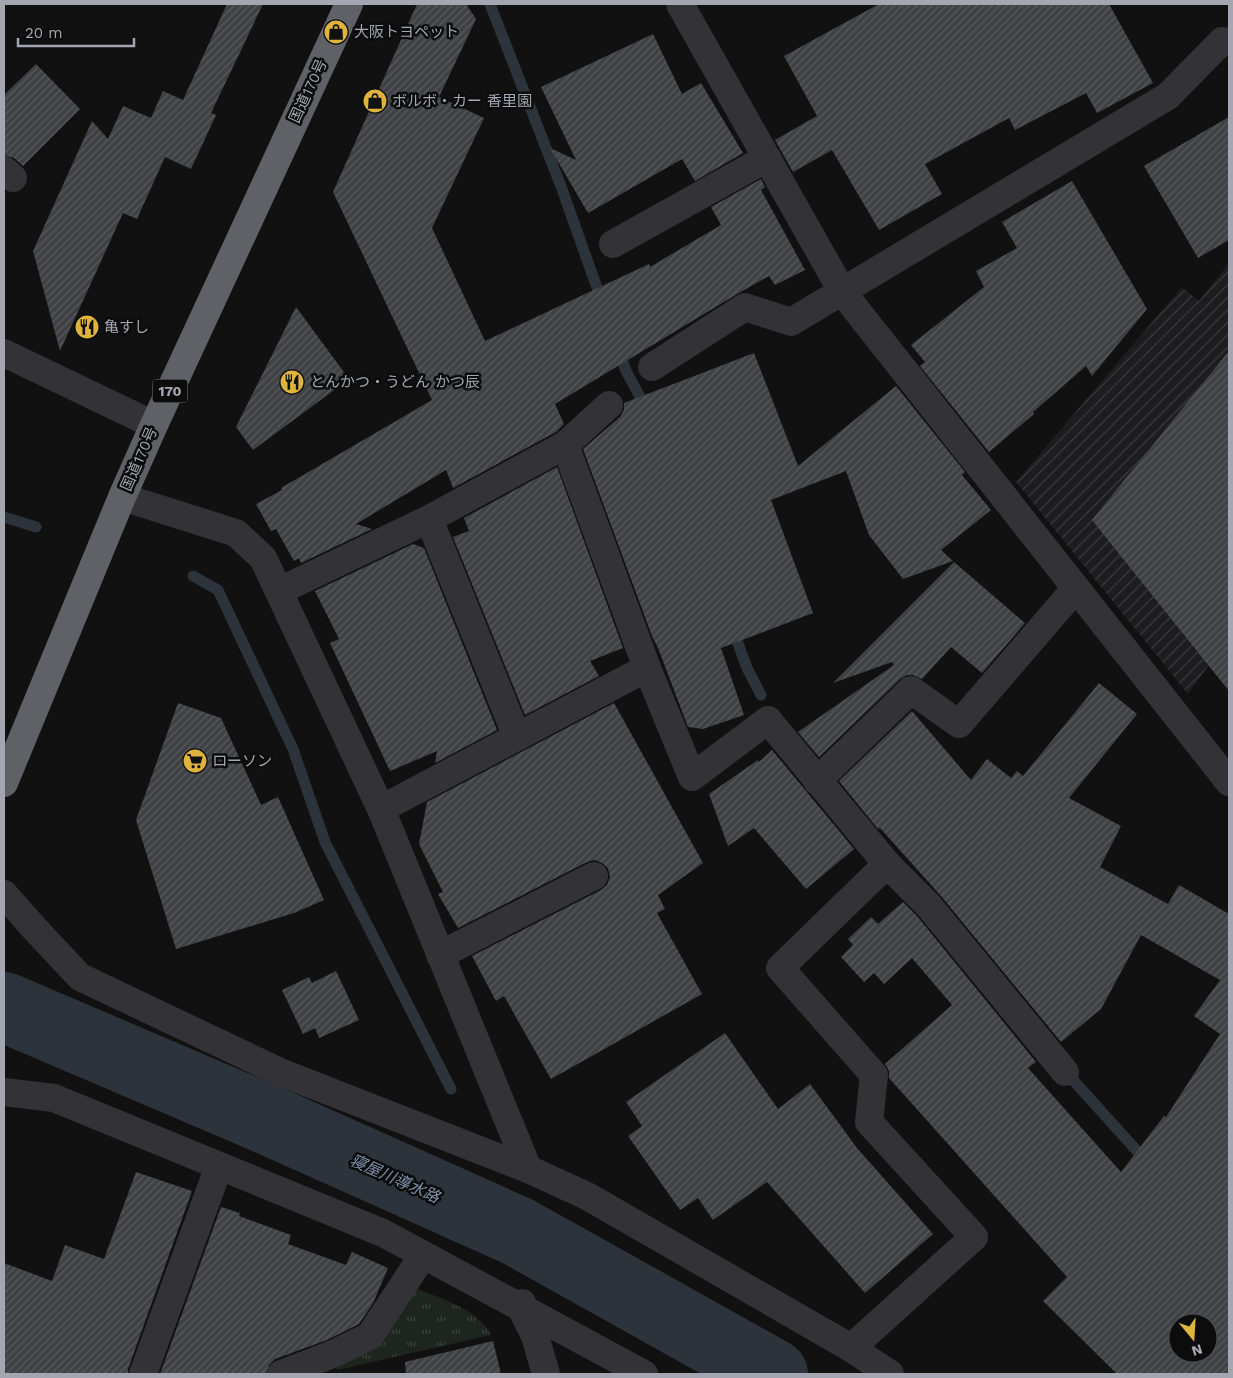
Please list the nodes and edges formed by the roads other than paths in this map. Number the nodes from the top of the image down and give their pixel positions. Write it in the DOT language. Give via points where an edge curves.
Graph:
graph roads {
  1 [pos="349,4"];
  2 [pos="680,4"];
  3 [pos="1222,41"];
  4 [pos="767,158"];
  5 [pos="613,244"];
  6 [pos="843,292"];
  7 [pos="4,353"];
  8 [pos="652,367"];
  9 [pos="610,405"];
  10 [pos="154,425"];
  11 [pos="565,445"];
  12 [pos="122,497"];
  13 [pos="429,519"];
  14 [pos="1076,588"];
  15 [pos="279,591"];
  16 [pos="647,668"];
  17 [pos="516,737"];
  18 [pos="1226,768"];
  19 [pos="818,781"];
  20 [pos="4,784"];
  21 [pos="381,809"];
  22 [pos="887,864"];
  23 [pos="594,876"];
  24 [pos="4,894"];
  25 [pos="440,955"];
  26 [pos="1065,1072"];
  27 [pos="4,1092"];
  28 [pos="219,1166"];
  29 [pos="528,1169"];
  30 [pos="423,1255"];
  31 [pos="523,1300"];
  32 [pos="851,1348"];
  33 [pos="143,1374"];
  34 [pos="281,1374"];
  35 [pos="546,1374"];
  36 [pos="644,1374"];
  37 [pos="890,1374"];
  1 -- 10 [label="highway, 国道170号 / 170"];
  2 -- 4 [label="street"];
  3 -- 6 [label="street" via="1168,96"];
  4 -- 5 [label="street"];
  4 -- 6 [label="street"];
  6 -- 8 [label="street" via="791,322 745,307"];
  6 -- 14 [label="street"];
  7 -- 10 [label="street"];
  9 -- 11 [label="street"];
  10 -- 12 [label="highway, 国道170号 / 170"];
  11 -- 13 [label="street"];
  11 -- 16 [label="street"];
  12 -- 15 [label="street" via="236,533 263,558"];
  12 -- 20 [label="highway, 国道170号 / 170"];
  13 -- 15 [label="street"];
  13 -- 17 [label="street"];
  14 -- 18 [label="street"];
  14 -- 19 [label="street" via="959,724 911,690"];
  15 -- 21 [label="street"];
  16 -- 17 [label="street"];
  16 -- 19 [label="street" via="692,777 768,720"];
  17 -- 21 [label="street"];
  19 -- 22 [label="street"];
  21 -- 25 [label="street"];
  22 -- 26 [label="street" via="929,906"];
  22 -- 32 [label="street" via="780,968 874,1075 869,1122 974,1237"];
  23 -- 25 [label="street"];
  24 -- 29 [label="street" via="80,977 280,1072"];
  25 -- 29 [label="street"];
  27 -- 28 [label="street" via="54,1098"];
  28 -- 30 [label="street" via="383,1234"];
  28 -- 33 [label="street"];
  29 -- 32 [label="street" via="570,1197 596,1201"];
  30 -- 31 [label="street"];
  30 -- 34 [label="street" via="370,1336"];
  31 -- 35 [label="street"];
  31 -- 36 [label="street"];
  32 -- 37 [label="street"];
}
